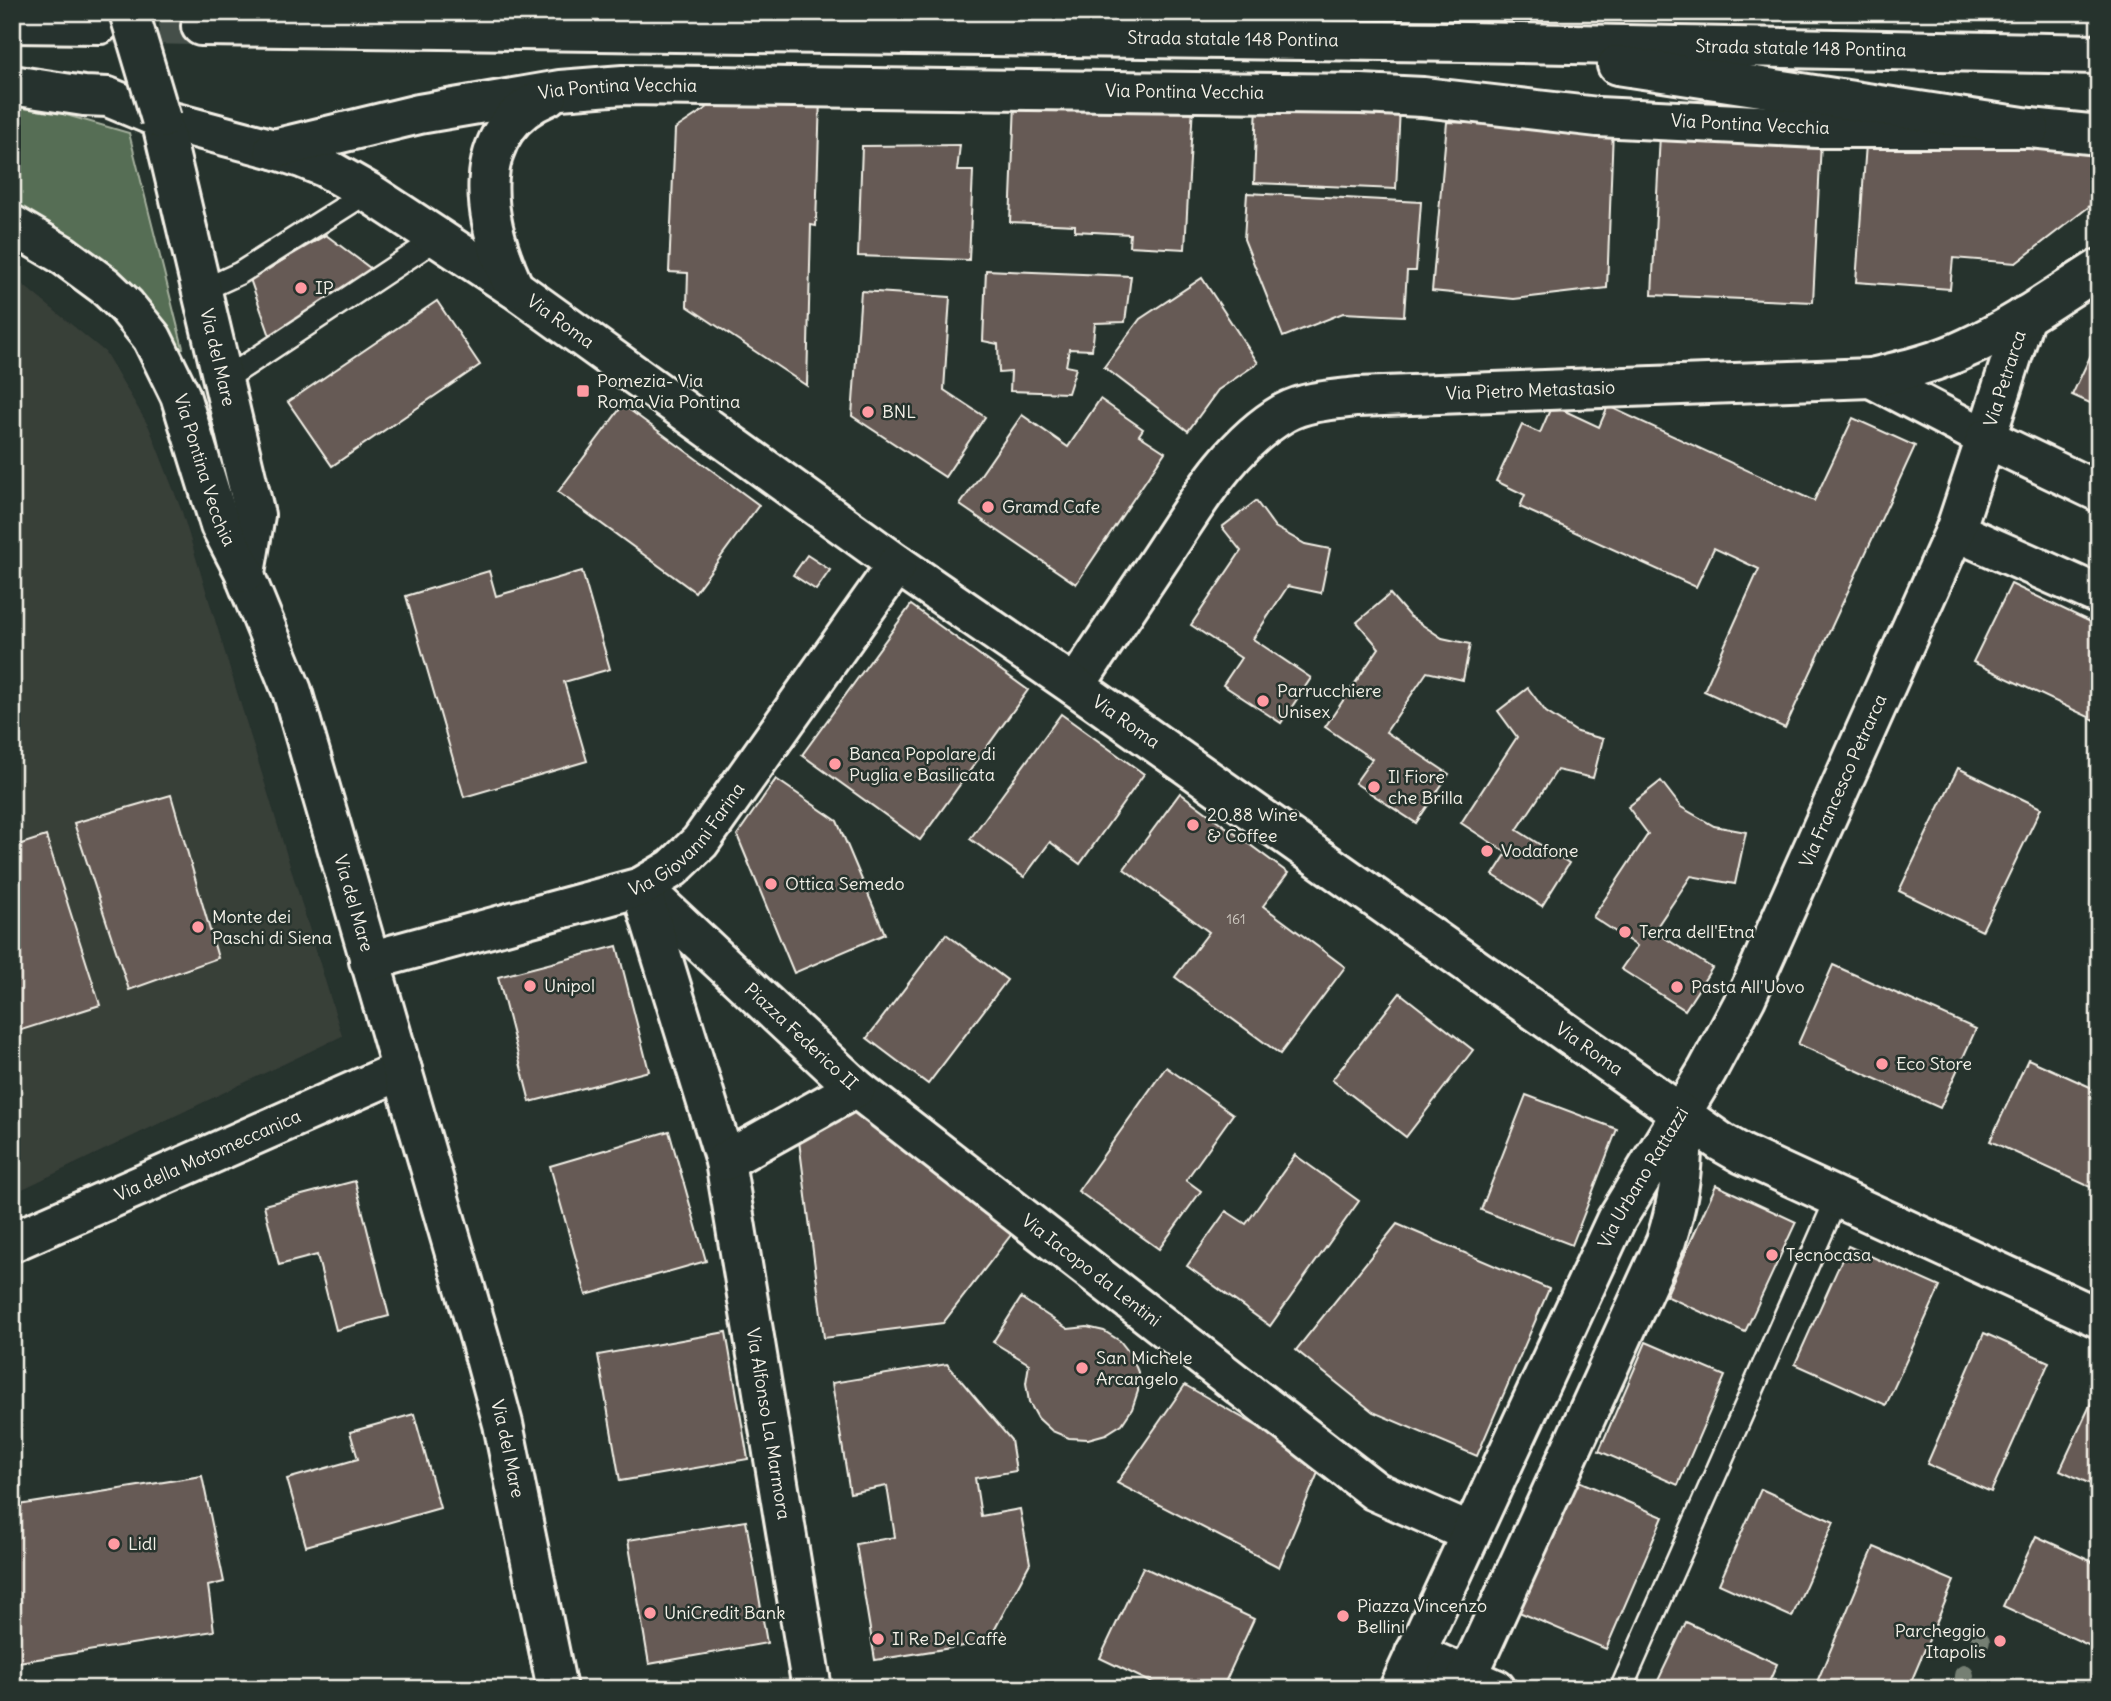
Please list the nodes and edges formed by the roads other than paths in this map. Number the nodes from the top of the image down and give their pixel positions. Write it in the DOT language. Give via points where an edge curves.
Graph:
graph roads {
  1 [pos="114,18"];
  2 [pos="12,23"];
  3 [pos="201,26"];
  4 [pos="1466,42"];
  5 [pos="2099,54"];
  6 [pos="12,85"];
  7 [pos="584,87"];
  8 [pos="161,119"];
  9 [pos="2030,128"];
  10 [pos="2099,135"];
  11 [pos="274,149"];
  12 [pos="368,191"];
  13 [pos="12,225"];
  14 [pos="438,238"];
  15 [pos="2099,270"];
  16 [pos="514,288"];
  17 [pos="203,290"];
  18 [pos="2025,316"];
  19 [pos="1871,378"];
  20 [pos="224,380"];
  21 [pos="1986,438"];
  22 [pos="2099,492"];
  23 [pos="1955,531"];
  24 [pos="897,564"];
  25 [pos="246,573"];
  26 [pos="2099,595"];
  27 [pos="1075,686"];
  28 [pos="641,887"];
  29 [pos="369,961"];
  30 [pos="402,1070"];
  31 [pos="856,1088"];
  32 [pos="1681,1115"];
  33 [pos="725,1161"];
  34 [pos="1836,1198"];
  35 [pos="12,1242"];
  36 [pos="2099,1318"];
  37 [pos="1470,1533"];
  38 [pos="1415,1653"];
  39 [pos="1475,1684"];
  40 [pos="557,1689"];
  41 [pos="812,1689"];
  42 [pos="1399,1689"];
  43 [pos="1621,1689"];
  1 -- 2 [label="main road"];
  1 -- 8 [label="main road, Via del Mare, bridge"];
  3 -- 4 [label="main road, Strada statale 148 Pontina"];
  4 -- 5 [label="main road, Strada statale 148 Pontina"];
  4 -- 9 [label="main road"];
  6 -- 8 [label="main road, Via Roma" via="108,97"];
  7 -- 9 [label="main road, Via Pontina Vecchia" via="1361,94 1598,117 1818,128"];
  7 -- 11 [label="main road, Via Pontina Vecchia" via="419,114"];
  7 -- 16 [label="main road" via="528,105 511,120 495,145 490,217"];
  8 -- 11 [label="main road, Via Roma"];
  8 -- 17 [label="main road, Via del Mare"];
  9 -- 10 [label="main road, Via Pontina Vecchia"];
  11 -- 12 [label="main road, Via Roma" via="324,167"];
  12 -- 14 [label="main road, Via Roma"];
  12 -- 17 [label="lane" via="240,272"];
  13 -- 25 [label="main road, Via Pontina Vecchia" via="105,286 152,338 180,395 220,526"];
  14 -- 16 [label="main road, Via Roma"];
  14 -- 20 [label="lane"];
  15 -- 18 [label="main road, Via Pietro Metastasio"];
  16 -- 24 [label="main road, Via Roma"];
  17 -- 20 [label="main road, Via del Mare"];
  18 -- 19 [label="main road, Via Pietro Metastasio" via="1968,348"];
  18 -- 21 [label="main road, Via Petrarca"];
  19 -- 21 [label="main road, Via Petrarca"];
  19 -- 27 [label="main road, Via Pietro Metastasio" via="1357,397 1296,408 1255,435 1212,483"];
  20 -- 25 [label="main road, Via del Mare" via="255,515"];
  21 -- 22 [label="main road"];
  21 -- 23 [label="main road, Via Francesco Petrarca"];
  23 -- 26 [label="main road"];
  23 -- 32 [label="main road, Via Francesco Petrarca" via="1746,998"];
  24 -- 27 [label="main road, Via Roma"];
  24 -- 28 [label="main road, Via Giovanni Farina" via="700,842 673,868"];
  25 -- 29 [label="main road, Via del Mare" via="292,691"];
  27 -- 32 [label="main road, Via Roma"];
  28 -- 29 [label="main road, Via Giovanni Farina"];
  28 -- 31 [label="main road, Piazza Federico II"];
  28 -- 33 [label="main road"];
  29 -- 30 [label="main road, Via del Mare"];
  30 -- 35 [label="main road, Via della Motomeccanica"];
  30 -- 40 [label="main road, Via del Mare" via="503,1424"];
  31 -- 33 [label="main road, Piazza Federico II"];
  31 -- 37 [label="main road, Via Iacopo da Lentini" via="1376,1491"];
  32 -- 34 [label="main road, Via Roma" via="1742,1154"];
  32 -- 37 [label="main road, Via Urbano Rattazzi" via="1616,1220"];
  32 -- 39 [label="main road, Via Urbano Rattazzi" via="1677,1203 1666,1241"];
  33 -- 41 [label="main road, Via Alfonso La Marmora"];
  34 -- 36 [label="main road, Via Roma"];
  34 -- 43 [label="lane"];
  37 -- 38 [label="main road, Via Urbano Rattazzi"];
  38 -- 39 [label="main road"];
  38 -- 42 [label="main road, Via Urbano Rattazzi"];
}
